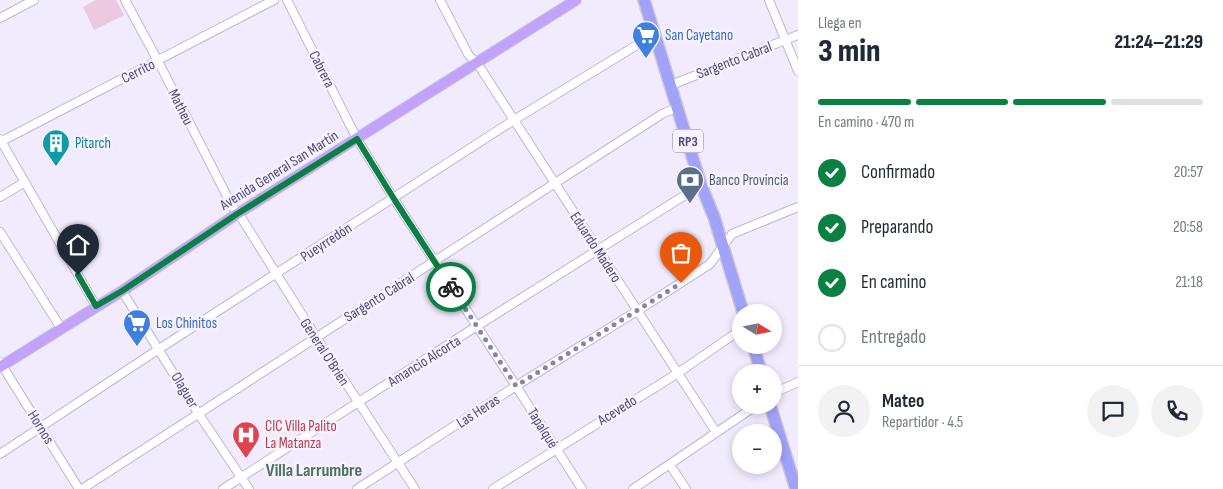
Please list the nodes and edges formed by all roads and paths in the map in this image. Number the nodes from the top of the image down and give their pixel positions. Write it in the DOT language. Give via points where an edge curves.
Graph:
graph roads {
  1 [pos="34,0"];
  2 [pos="125,0"];
  3 [pos="274,0"];
  4 [pos="287,0"];
  5 [pos="440,0"];
  6 [pos="576,0"];
  7 [pos="644,0"];
  8 [pos="769,0"];
  9 [pos="0,18"];
  10 [pos="655,34"];
  11 [pos="798,35"];
  12 [pos="785,40"];
  13 [pos="158,61"];
  14 [pos="476,62"];
  15 [pos="798,72"];
  16 [pos="671,85"];
  17 [pos="678,107"];
  18 [pos="514,120"];
  19 [pos="357,139"];
  20 [pos="1,140"];
  21 [pos="25,182"];
  22 [pos="554,183"];
  23 [pos="702,185"];
  24 [pos="0,197"];
  25 [pos="394,199"];
  26 [pos="798,207"];
  27 [pos="237,214"];
  28 [pos="0,232"];
  29 [pos="722,247"];
  30 [pos="598,251"];
  31 [pos="434,262"];
  32 [pos="276,274"];
  33 [pos="122,291"];
  34 [pos="740,304"];
  35 [pos="96,306"];
  36 [pos="637,311"];
  37 [pos="478,326"];
  38 [pos="61,328"];
  39 [pos="732,335"];
  40 [pos="316,337"];
  41 [pos="159,349"];
  42 [pos="1,365"];
  43 [pos="678,373"];
  44 [pos="798,382"];
  45 [pos="516,386"];
  46 [pos="782,389"];
  47 [pos="358,402"];
  48 [pos="198,413"];
  49 [pos="743,414"];
  50 [pos="773,414"];
  51 [pos="41,428"];
  52 [pos="716,432"];
  53 [pos="556,449"];
  54 [pos="0,454"];
  55 [pos="397,463"];
  56 [pos="670,465"];
  57 [pos="241,478"];
  58 [pos="80,489"];
  59 [pos="223,489"];
  60 [pos="249,489"];
  61 [pos="357,489"];
  62 [pos="414,489"];
  63 [pos="493,489"];
  64 [pos="582,489"];
  65 [pos="633,489"];
  66 [pos="686,489"];
  67 [pos="796,489"];
  1 -- 9 [label="street"];
  2 -- 13 [label="street, Matheu"];
  3 -- 13 [label="street, Cerrito"];
  4 -- 19 [label="street, Cabrera"];
  5 -- 14 [label="street, Eduardo Madero" via="468,54"];
  6 -- 14 [label="main road, Avenida General San Martín"];
  7 -- 10 [label="highway, RP3"];
  8 -- 12 [label="street"];
  10 -- 16 [label="highway, RP3"];
  10 -- 18 [label="street, Pueyrredón"];
  11 -- 12 [label="street, Sargento Cabral"];
  12 -- 15 [label="street"];
  12 -- 16 [label="street, Sargento Cabral"];
  13 -- 20 [label="street, Cerrito"];
  13 -- 27 [label="street, Matheu"];
  14 -- 18 [label="street, Eduardo Madero"];
  14 -- 19 [label="main road, Avenida General San Martín"];
  16 -- 17 [label="highway, RP3"];
  17 -- 22 [label="street, Sargento Cabral"];
  17 -- 23 [label="highway, RP3"];
  18 -- 22 [label="street, Eduardo Madero"];
  18 -- 25 [label="street, Pueyrredón"];
  19 -- 25 [label="street, Tapalqué"];
  19 -- 27 [label="main road, Avenida General San Martín"];
  20 -- 21 [label="street"];
  21 -- 24 [label="street"];
  21 -- 35 [label="street"];
  22 -- 30 [label="street, Eduardo Madero"];
  22 -- 31 [label="street, Sargento Cabral"];
  23 -- 29 [label="highway, RP3"];
  23 -- 30 [label="street, Amancio Alcorta"];
  25 -- 31 [label="street, Tapalqué"];
  25 -- 32 [label="street, Pueyrredón"];
  26 -- 29 [label="street, Las Heras" via="732,234"];
  27 -- 32 [label="street, General O'Brien"];
  27 -- 33 [label="main road, Avenida General San Martín"];
  28 -- 38 [label="street"];
  29 -- 34 [label="highway, RP3"];
  29 -- 36 [label="street, Las Heras" via="710,264"];
  30 -- 36 [label="street, Eduardo Madero"];
  30 -- 37 [label="street, Amancio Alcorta"];
  31 -- 37 [label="street, Tapalqué"];
  31 -- 40 [label="street, Sargento Cabral"];
  32 -- 40 [label="street, General O'Brien"];
  32 -- 41 [label="street, Pueyrredón"];
  33 -- 35 [label="main road, Avenida General San Martín"];
  33 -- 41 [label="street, Olaguer"];
  35 -- 38 [label="main road, Avenida General San Martín"];
  36 -- 43 [label="street, Eduardo Madero"];
  36 -- 45 [label="street, Las Heras"];
  37 -- 45 [label="street, Tapalqué"];
  37 -- 47 [label="street, Amancio Alcorta"];
  38 -- 42 [label="main road, Avenida General San Martín"];
  39 -- 43 [label="street, Acevedo"];
  40 -- 47 [label="street, General O'Brien"];
  40 -- 48 [label="street, Sargento Cabral"];
  41 -- 48 [label="street, Olaguer"];
  41 -- 51 [label="street, Pueyrredón"];
  42 -- 51 [label="street, Hornos"];
  43 -- 52 [label="street, Eduardo Madero"];
  43 -- 53 [label="street, Acevedo"];
  44 -- 46 [label="street"];
  45 -- 53 [label="street, Tapalqué"];
  45 -- 55 [label="street, Las Heras"];
  47 -- 55 [label="street, General O'Brien"];
  47 -- 57 [label="street, Amancio Alcorta"];
  48 -- 57 [label="street, Olaguer"];
  48 -- 58 [label="street, Sargento Cabral"];
  49 -- 52 [label="street"];
  50 -- 67 [label="highway"];
  51 -- 54 [label="street, Pueyrredón"];
  51 -- 58 [label="street, Hornos"];
  52 -- 56 [label="street"];
  53 -- 63 [label="street, Acevedo"];
  53 -- 64 [label="street, Tapalqué"];
  55 -- 61 [label="street, Las Heras"];
  55 -- 62 [label="street, General O'Brien"];
  56 -- 65 [label="street"];
  56 -- 66 [label="street"];
  57 -- 59 [label="street, Amancio Alcorta"];
  57 -- 60 [label="street, Olaguer"];
}
